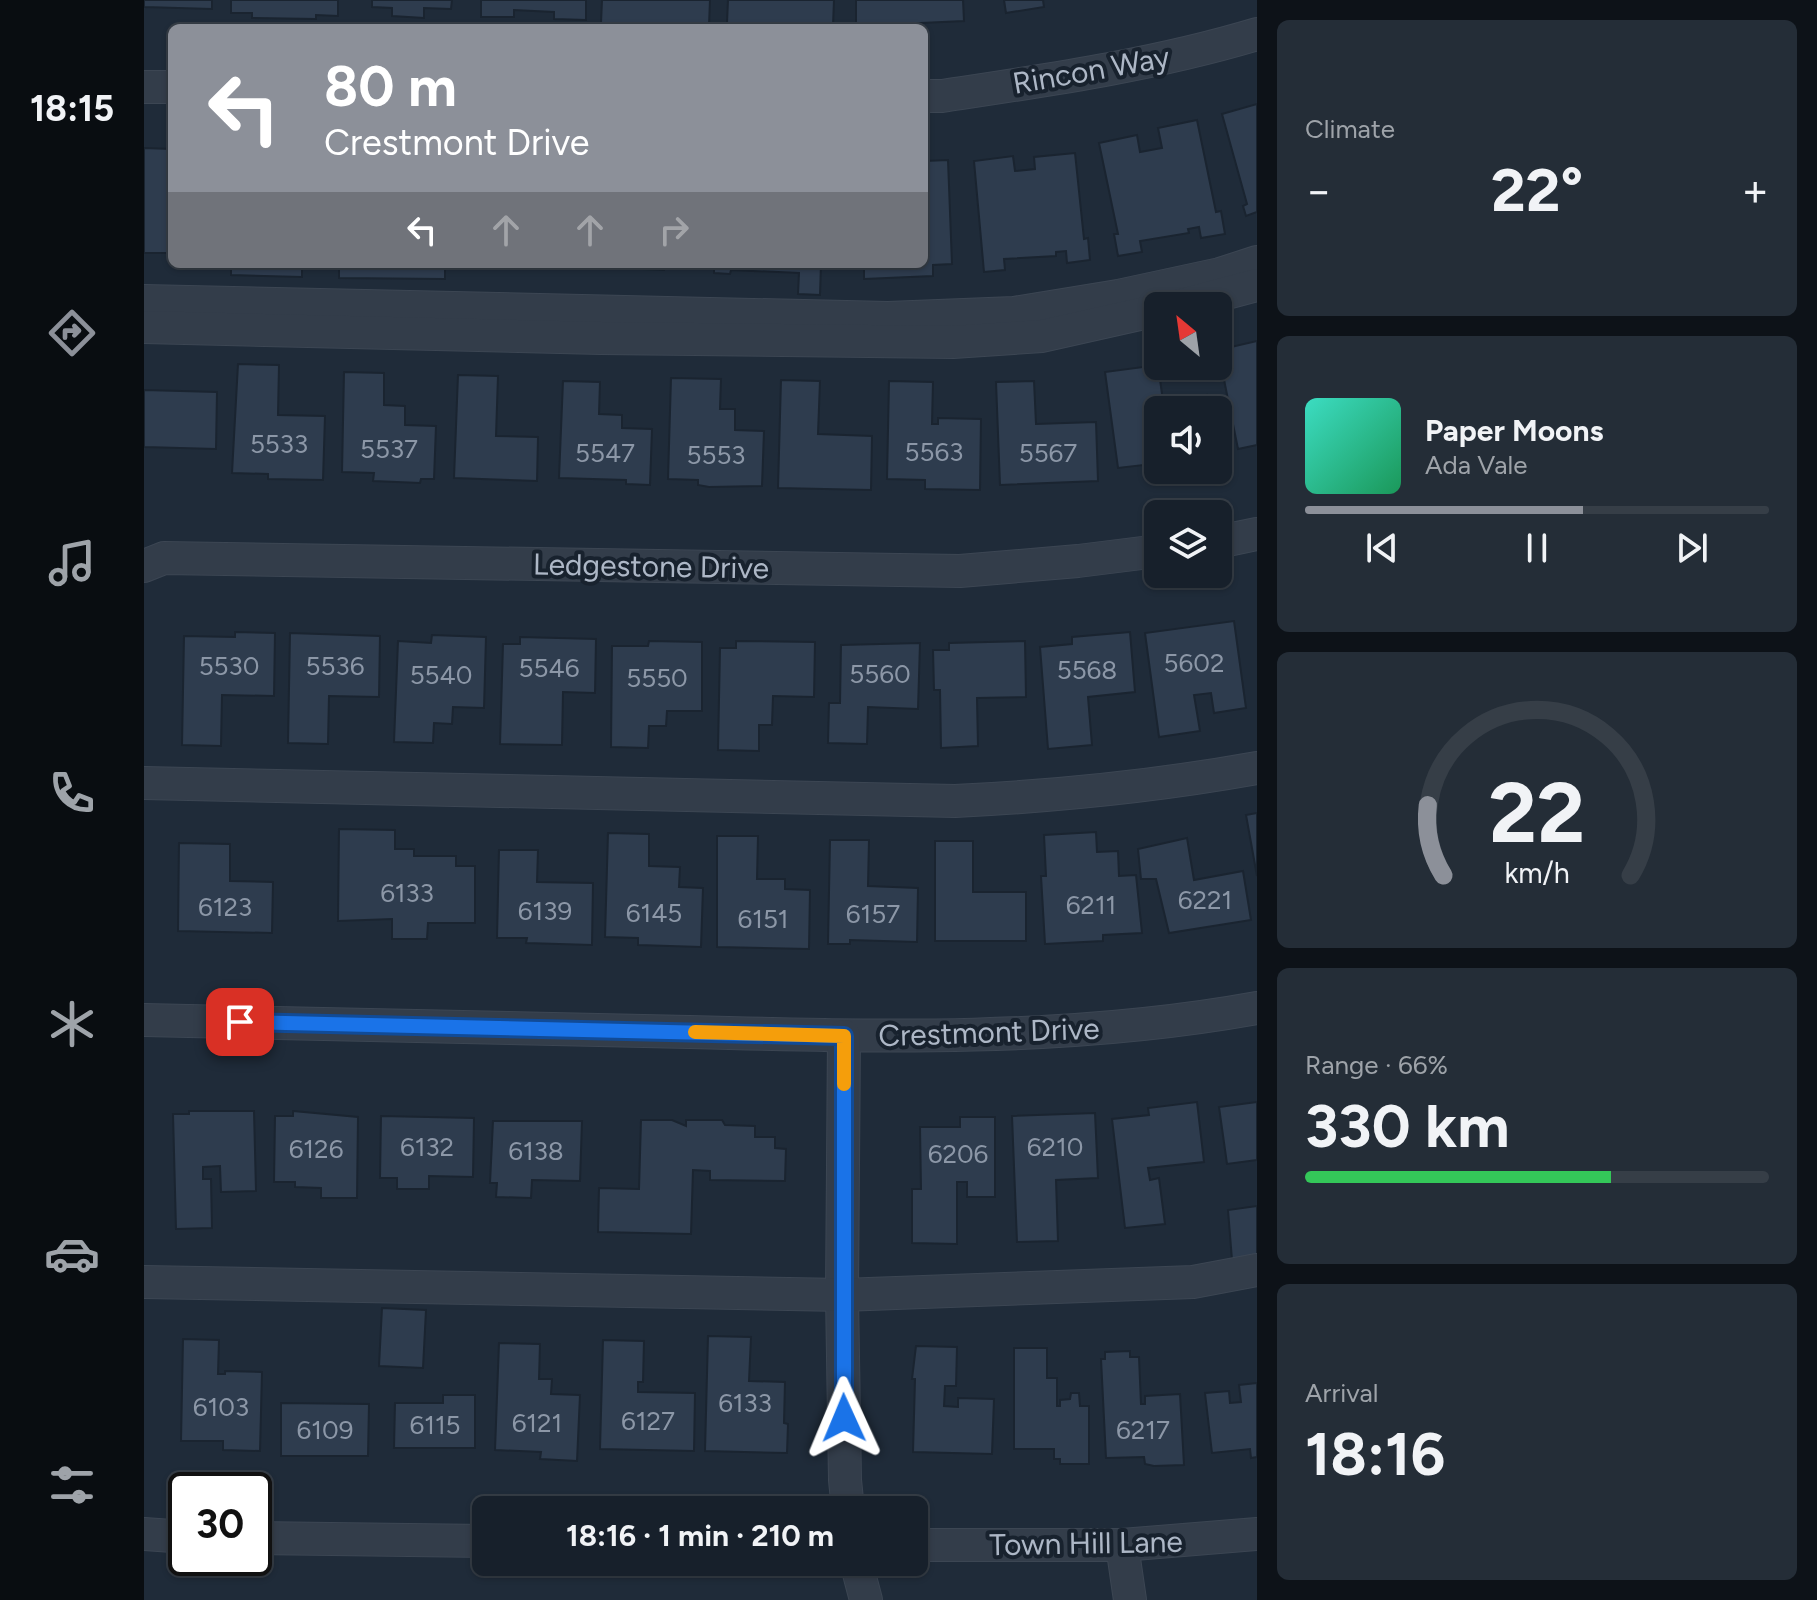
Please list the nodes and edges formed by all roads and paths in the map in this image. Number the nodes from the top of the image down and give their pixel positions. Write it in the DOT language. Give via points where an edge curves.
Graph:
graph roads {
  1 [pos="1257,34"];
  2 [pos="144,87"];
  3 [pos="168,87"];
  4 [pos="928,95"];
  5 [pos="1257,262"];
  6 [pos="1257,285"];
  7 [pos="1231,292"];
  8 [pos="144,301"];
  9 [pos="1144,313"];
  10 [pos="144,327"];
  11 [pos="1257,534"];
  12 [pos="1232,539"];
  13 [pos="1144,553"];
  14 [pos="144,566"];
  15 [pos="1257,768"];
  16 [pos="144,783"];
  17 [pos="1257,1008"];
  18 [pos="144,1020"];
  19 [pos="844,1036"];
  20 [pos="1257,1270"];
  21 [pos="144,1282"];
  22 [pos="842,1295"];
  23 [pos="847,1496"];
  24 [pos="144,1534"];
  25 [pos="1257,1534"];
  26 [pos="168,1536"];
  27 [pos="272,1538"];
  28 [pos="472,1541"];
  29 [pos="928,1545"];
  30 [pos="1122,1545"];
  31 [pos="860,1576"];
  32 [pos="866,1600"];
  33 [pos="1130,1600"];
  1 -- 4 [label="street, Rincon Way" via="1091,74"];
  2 -- 3 [label="street"];
  5 -- 8 [label="street" via="1118,296 1014,313 888,318"];
  6 -- 7 [label="street"];
  9 -- 10 [label="street" via="1042,336 953,342"];
  11 -- 12 [label="street"];
  13 -- 14 [label="street, Ledgestone Drive" via="960,571 164,558"];
  15 -- 16 [label="street" via="1063,795 955,801"];
  17 -- 19 [label="street, Crestmont Drive" via="1076,1032"];
  18 -- 19 [label="street, Crestmont Drive"];
  19 -- 22 [label="street"];
  20 -- 22 [label="street" via="1193,1282"];
  21 -- 22 [label="street"];
  22 -- 23 [label="street"];
  24 -- 26 [label="street"];
  25 -- 30 [label="street, Town Hill Lane"];
  27 -- 28 [label="street"];
  29 -- 30 [label="street, Town Hill Lane"];
  30 -- 33 [label="street"];
  31 -- 32 [label="street"];
}
